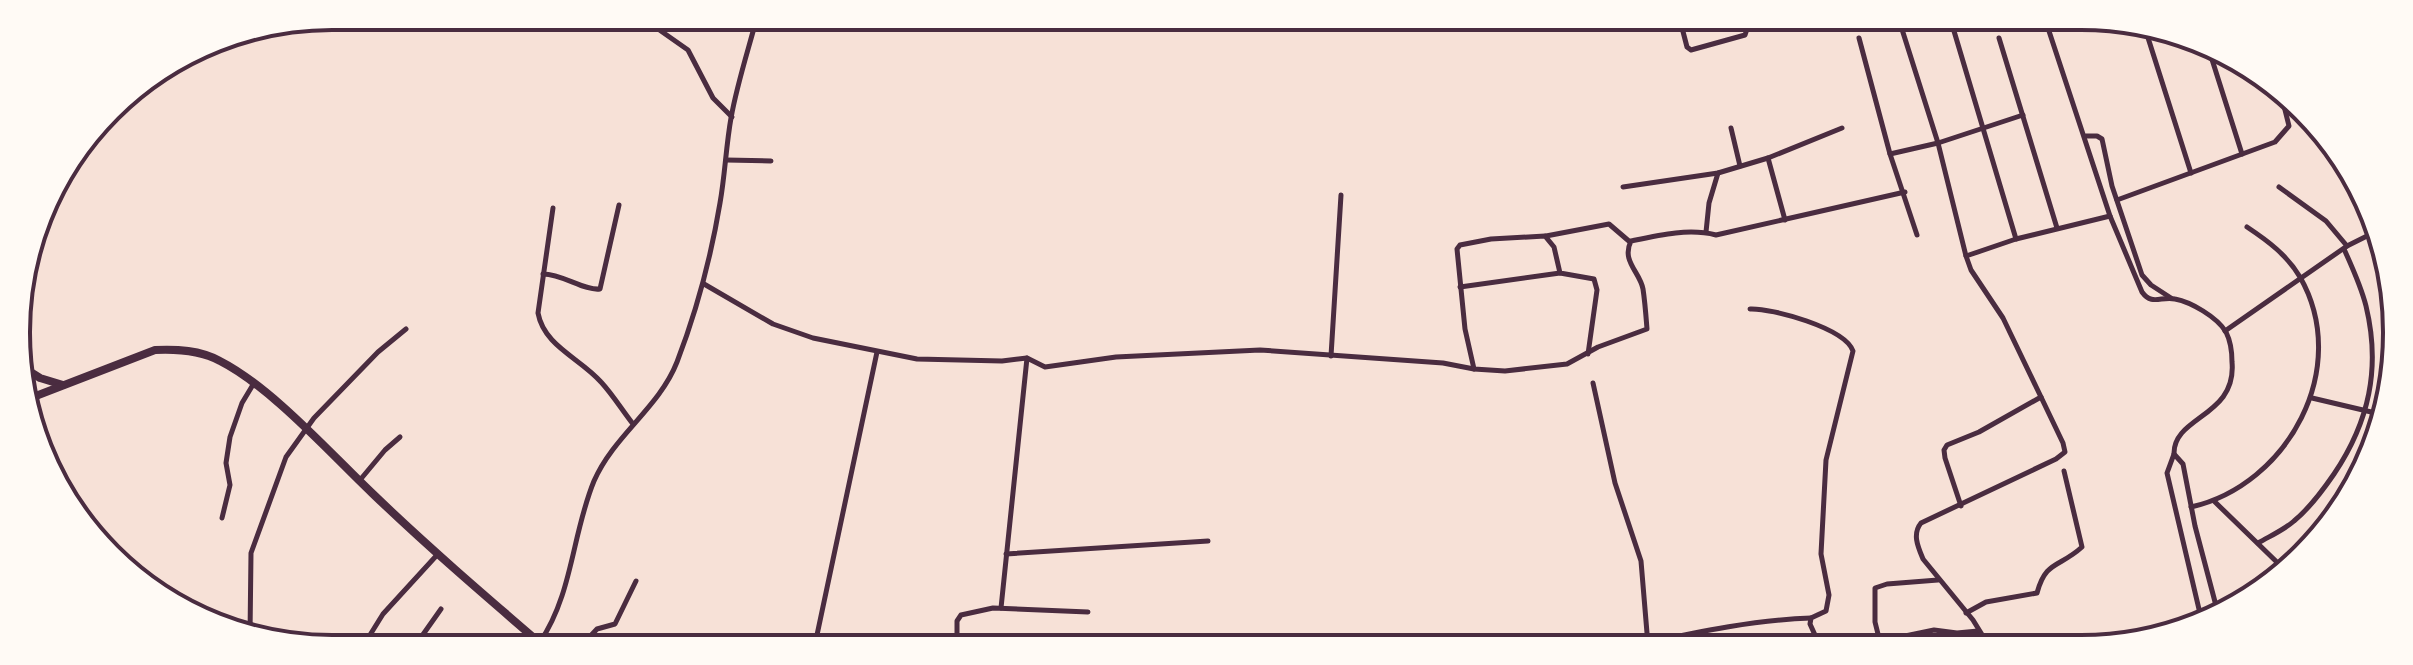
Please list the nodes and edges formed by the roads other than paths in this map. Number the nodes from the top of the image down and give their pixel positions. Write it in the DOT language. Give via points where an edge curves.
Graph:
graph roads {
  1 [pos="660,30"];
  2 [pos="754,30"];
  3 [pos="1683,30"];
  4 [pos="1747,30"];
  5 [pos="1902,30"];
  6 [pos="1954,30"];
  7 [pos="2049,30"];
  8 [pos="1859,38"];
  9 [pos="1999,38"];
  10 [pos="2148,38"];
  11 [pos="2212,60"];
  12 [pos="2285,110"];
  13 [pos="2023,115"];
  14 [pos="732,117"];
  15 [pos="1731,128"];
  16 [pos="1842,128"];
  17 [pos="1981,129"];
  18 [pos="2086,136"];
  19 [pos="1938,143"];
  20 [pos="1890,154"];
  21 [pos="2242,154"];
  22 [pos="1768,158"];
  23 [pos="726,160"];
  24 [pos="771,161"];
  25 [pos="1740,166"];
  26 [pos="1718,173"];
  27 [pos="2191,173"];
  28 [pos="1623,187"];
  29 [pos="2279,187"];
  30 [pos="1905,192"];
  31 [pos="1341,195"];
  32 [pos="2117,200"];
  33 [pos="619,205"];
  34 [pos="553,208"];
  35 [pos="2110,216"];
  36 [pos="1785,220"];
  37 [pos="2247,227"];
  38 [pos="2057,228"];
  39 [pos="1706,232"];
  40 [pos="1917,235"];
  41 [pos="1545,236"];
  42 [pos="2367,236"];
  43 [pos="2016,239"];
  44 [pos="1630,242"];
  45 [pos="2346,247"];
  46 [pos="1966,256"];
  47 [pos="1560,273"];
  48 [pos="543,274"];
  49 [pos="2301,278"];
  50 [pos="704,284"];
  51 [pos="1460,287"];
  52 [pos="2172,298"];
  53 [pos="1750,309"];
  54 [pos="406,329"];
  55 [pos="2225,331"];
  56 [pos="877,352"];
  57 [pos="1588,355"];
  58 [pos="1331,356"];
  59 [pos="1027,358"];
  60 [pos="1474,369"];
  61 [pos="33,374"];
  62 [pos="254,383"];
  63 [pos="1593,383"];
  64 [pos="63,385"];
  65 [pos="37,396"];
  66 [pos="2041,397"];
  67 [pos="2312,398"];
  68 [pos="2366,411"];
  69 [pos="2373,412"];
  70 [pos="633,424"];
  71 [pos="304,428"];
  72 [pos="400,437"];
  73 [pos="2174,454"];
  74 [pos="2064,471"];
  75 [pos="360,481"];
  76 [pos="2215,502"];
  77 [pos="1961,506"];
  78 [pos="2191,507"];
  79 [pos="222,518"];
  80 [pos="1208,541"];
  81 [pos="2258,543"];
  82 [pos="1006,554"];
  83 [pos="437,555"];
  84 [pos="2277,562"];
  85 [pos="1939,580"];
  86 [pos="636,581"];
  87 [pos="2215,603"];
  88 [pos="1001,608"];
  89 [pos="441,609"];
  90 [pos="2199,611"];
  91 [pos="1088,612"];
  92 [pos="1966,613"];
  93 [pos="1811,618"];
  94 [pos="250,624"];
  95 [pos="1978,631"];
  96 [pos="370,635"];
  97 [pos="423,635"];
  98 [pos="531,635"];
  99 [pos="544,635"];
  100 [pos="591,635"];
  101 [pos="817,635"];
  102 [pos="957,635"];
  103 [pos="1647,635"];
  104 [pos="1687,635"];
  105 [pos="1815,635"];
  106 [pos="1879,635"];
  107 [pos="1915,635"];
  108 [pos="1981,635"];
  1 -- 14 [label="street" via="688,50 713,98"];
  2 -- 14 [label="street"];
  3 -- 4 [label="street" via="1691,50 1745,35"];
  5 -- 19 [label="street"];
  6 -- 17 [label="street"];
  7 -- 18 [label="street"];
  8 -- 20 [label="street"];
  9 -- 13 [label="street"];
  10 -- 27 [label="street"];
  11 -- 21 [label="street"];
  12 -- 21 [label="street" via="2289,126 2284,133 2275,142"];
  13 -- 17 [label="street"];
  13 -- 38 [label="street"];
  14 -- 23 [label="street"];
  15 -- 25 [label="street"];
  16 -- 22 [label="street"];
  17 -- 19 [label="street"];
  17 -- 43 [label="street"];
  18 -- 32 [label="street" via="2102,139"];
  18 -- 35 [label="street"];
  19 -- 20 [label="street"];
  19 -- 46 [label="street"];
  20 -- 30 [label="street"];
  21 -- 27 [label="street"];
  22 -- 25 [label="street"];
  22 -- 36 [label="street"];
  23 -- 24 [label="street"];
  23 -- 50 [label="street"];
  25 -- 26 [label="street"];
  26 -- 28 [label="street"];
  26 -- 39 [label="street"];
  27 -- 32 [label="street"];
  29 -- 45 [label="street" via="2326,221"];
  30 -- 36 [label="street"];
  30 -- 40 [label="street"];
  31 -- 58 [label="street"];
  32 -- 52 [label="street" via="2142,275"];
  33 -- 48 [label="street" via="600,289"];
  34 -- 48 [label="street"];
  35 -- 38 [label="street"];
  35 -- 52 [label="street" via="2147,299"];
  36 -- 39 [label="street" via="1716,235"];
  37 -- 49 [label="street" via="2287,258"];
  38 -- 43 [label="street"];
  39 -- 44 [label="street"];
  41 -- 44 [label="street" via="1609,224"];
  41 -- 47 [label="street" via="1554,247"];
  41 -- 51 [label="street" via="1460,245"];
  42 -- 45 [label="street"];
  43 -- 46 [label="street"];
  44 -- 57 [label="street" via="1647,329"];
  45 -- 49 [label="street"];
  45 -- 68 [label="street" via="2370,328"];
  46 -- 66 [label="street"];
  47 -- 51 [label="street"];
  47 -- 57 [label="street" via="1596,282"];
  48 -- 70 [label="street" via="540,326 601,382"];
  49 -- 55 [label="street"];
  49 -- 67 [label="street" via="2318,336"];
  50 -- 56 [label="street" via="793,333"];
  50 -- 70 [label="street" via="669,380"];
  51 -- 60 [label="street"];
  52 -- 55 [label="street" via="2196,307"];
  53 -- 93 [label="street" via="1772,309 1821,327 1845,338 1853,351 1826,460 1821,554 1829,595 1826,611"];
  54 -- 71 [label="street"];
  55 -- 73 [label="street" via="2232,361 2230,384 2208,414 2179,433"];
  56 -- 59 [label="street" via="917,359"];
  56 -- 101 [label="street"];
  57 -- 60 [label="street" via="1567,364"];
  58 -- 59 [label="street" via="1198,352 1045,367"];
  58 -- 60 [label="street"];
  59 -- 82 [label="street"];
  61 -- 64 [label="highway"];
  62 -- 64 [label="highway" via="211,356 155,350"];
  62 -- 71 [label="highway"];
  62 -- 79 [label="street" via="230,437 230,485"];
  63 -- 103 [label="street" via="1615,483 1641,561"];
  64 -- 65 [label="highway"];
  66 -- 77 [label="street" via="1947,445 1944,450"];
  66 -- 77 [label="street" via="2065,452"];
  67 -- 68 [label="street"];
  67 -- 76 [label="street" via="2265,469"];
  68 -- 69 [label="street"];
  68 -- 81 [label="street" via="2348,453 2322,491 2294,521"];
  70 -- 99 [label="street" via="608,453 593,483 564,596"];
  71 -- 75 [label="highway"];
  71 -- 94 [label="street" via="279,473 251,553"];
  72 -- 75 [label="street"];
  73 -- 78 [label="street" via="2183,464"];
  73 -- 90 [label="street" via="2167,473"];
  74 -- 92 [label="street" via="2082,547 2046,570 2037,593 1986,602"];
  75 -- 83 [label="highway"];
  76 -- 78 [label="street"];
  76 -- 81 [label="street"];
  77 -- 85 [label="street" via="1921,523 1917,531 1923,559"];
  78 -- 87 [label="street"];
  80 -- 82 [label="street"];
  81 -- 84 [label="street"];
  82 -- 88 [label="street"];
  83 -- 96 [label="street"];
  83 -- 98 [label="highway"];
  85 -- 92 [label="street"];
  85 -- 106 [label="street" via="1875,588"];
  86 -- 100 [label="street" via="615,624"];
  88 -- 91 [label="street"];
  88 -- 102 [label="street" via="961,615"];
  89 -- 97 [label="street"];
  92 -- 95 [label="street"];
  93 -- 104 [label="street"];
  93 -- 105 [label="street"];
  95 -- 107 [label="street"];
  95 -- 108 [label="street"];
}
